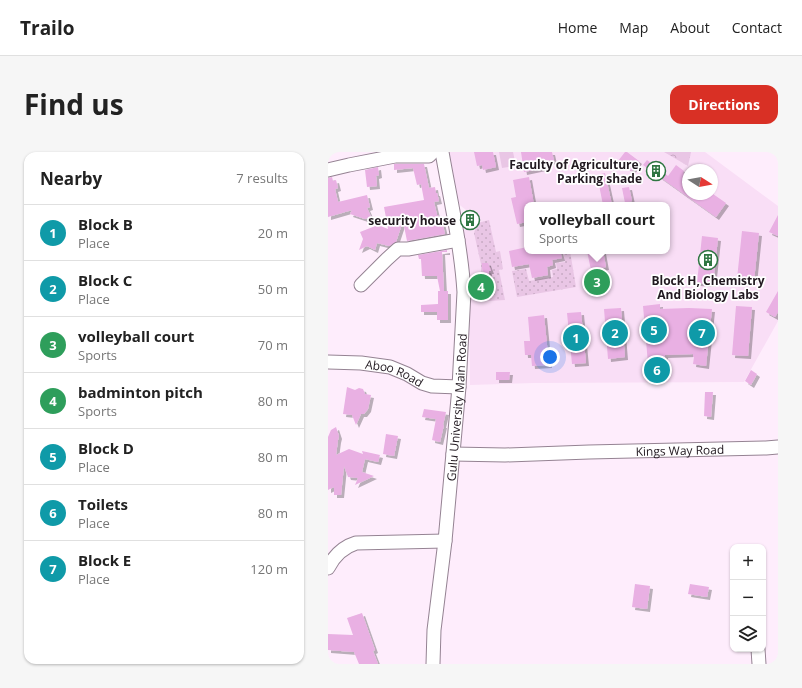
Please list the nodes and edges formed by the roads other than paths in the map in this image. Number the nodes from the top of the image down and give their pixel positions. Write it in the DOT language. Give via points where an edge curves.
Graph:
graph roads {
  1 [pos="433,152"];
  2 [pos="442,152"];
  3 [pos="328,170"];
  4 [pos="458,240"];
  5 [pos="361,285"];
  6 [pos="328,362"];
  7 [pos="459,387"];
  8 [pos="778,447"];
  9 [pos="453,454"];
  10 [pos="445,541"];
  11 [pos="328,568"];
  12 [pos="758,652"];
  13 [pos="433,664"];
  14 [pos="759,664"];
  1 -- 3 [label="street" via="429,156 395,156"];
  2 -- 4 [label="street, Gulu University Main Road"];
  4 -- 5 [label="street" via="398,249"];
  4 -- 7 [label="street, Gulu University Main Road" via="464,292"];
  6 -- 7 [label="street, Aboo Road" via="360,362 390,367 427,385"];
  7 -- 9 [label="street, Gulu University Main Road"];
  8 -- 9 [label="street, Kings Way Road" via="505,455"];
  9 -- 10 [label="street, Gulu University Main Road"];
  10 -- 11 [label="street" via="356,543 340,552"];
  10 -- 13 [label="street, Gulu University Main Road" via="435,622"];
  12 -- 14 [label="street"];
}
